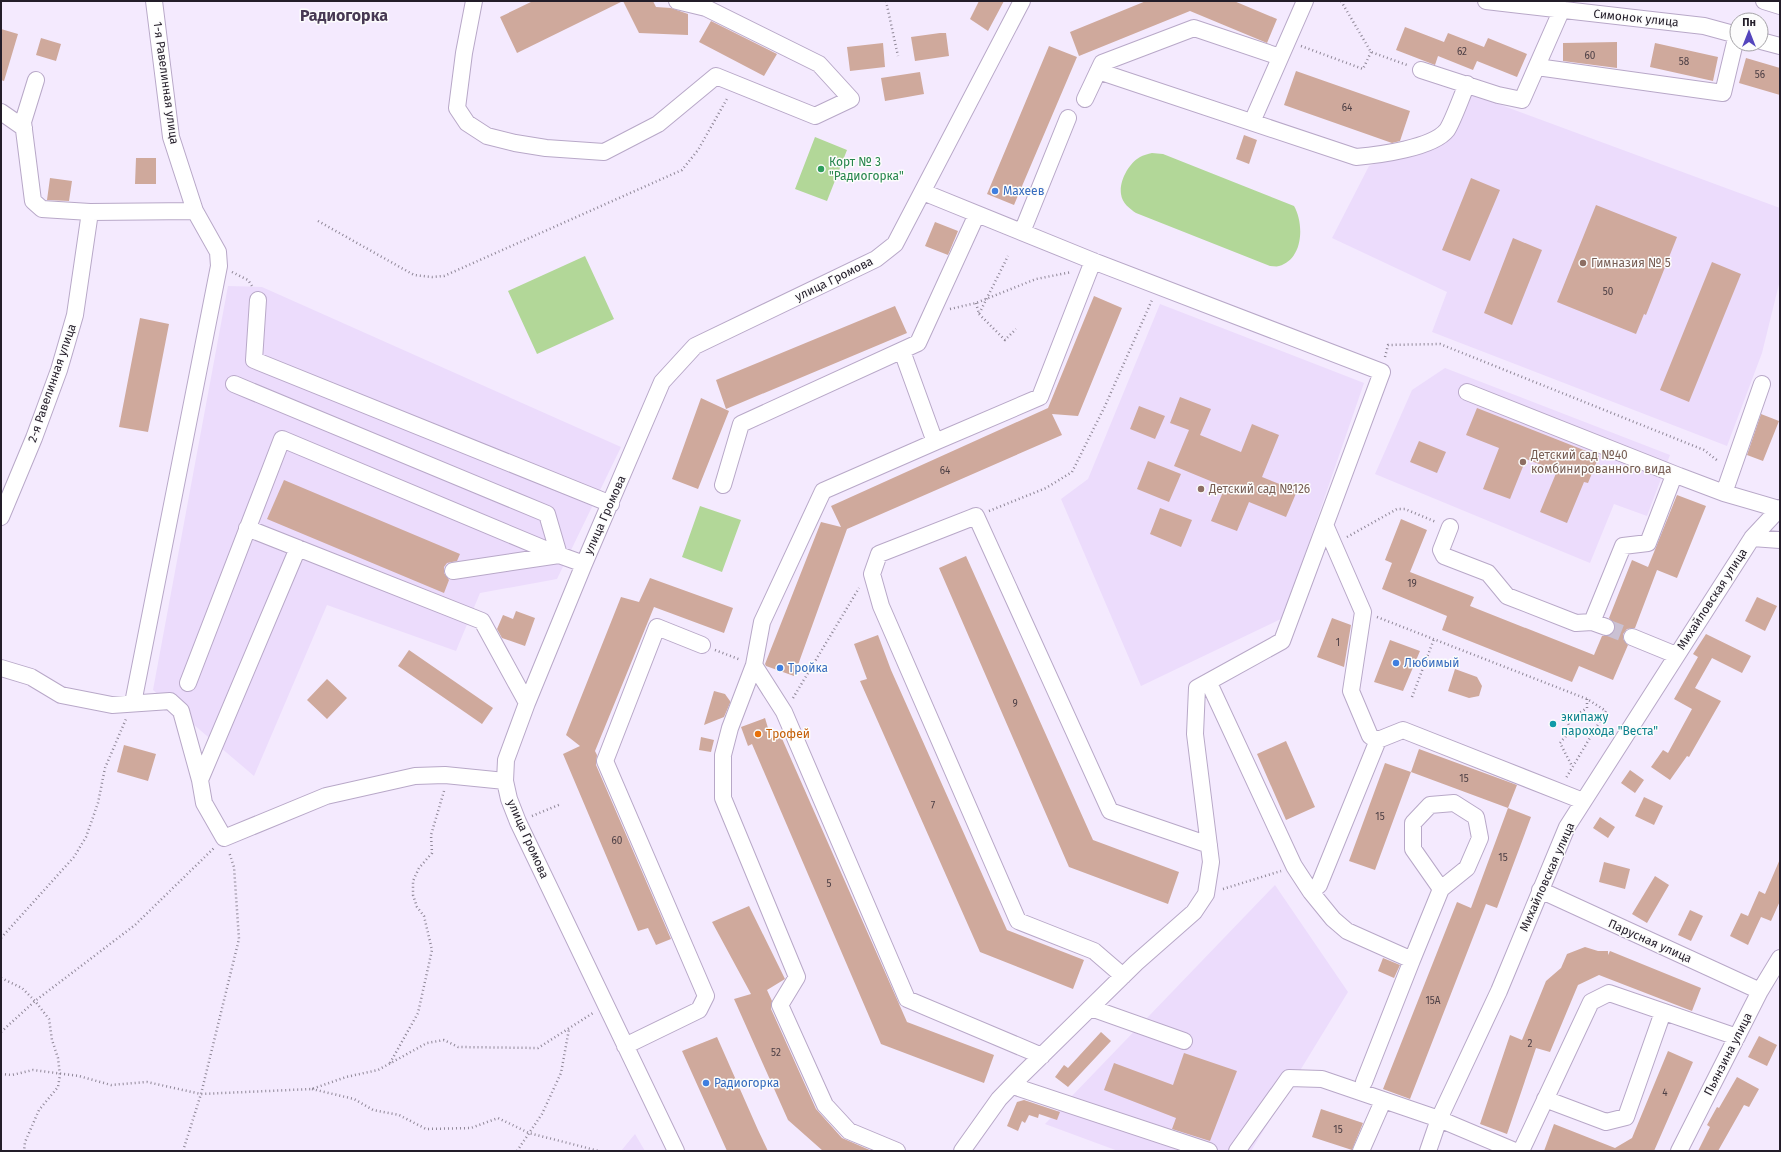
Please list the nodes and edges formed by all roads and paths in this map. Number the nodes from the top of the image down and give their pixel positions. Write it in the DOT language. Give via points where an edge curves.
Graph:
graph roads {
  1 [pos="154,1"];
  2 [pos="474,1"];
  3 [pos="677,1"];
  4 [pos="886,1"];
  5 [pos="1022,1"];
  6 [pos="1305,1"];
  7 [pos="1341,1"];
  8 [pos="1486,1"];
  9 [pos="1764,1"];
  10 [pos="1780,6"];
  11 [pos="1599,7"];
  12 [pos="1562,10"];
  13 [pos="1729,33"];
  14 [pos="1287,40"];
  15 [pos="1769,43"];
  16 [pos="1780,46"];
  17 [pos="1371,52"];
  18 [pos="1733,52"];
  19 [pos="898,56"];
  20 [pos="1280,57"];
  21 [pos="1537,67"];
  22 [pos="1421,70"];
  23 [pos="1098,71"];
  24 [pos="36,80"];
  25 [pos="736,84"];
  26 [pos="1467,84"];
  27 [pos="1085,99"];
  28 [pos="1,112"];
  29 [pos="1068,118"];
  30 [pos="1252,122"];
  31 [pos="24,128"];
  32 [pos="923,192"];
  33 [pos="195,211"];
  34 [pos="90,212"];
  35 [pos="977,214"];
  36 [pos="318,221"];
  37 [pos="1022,232"];
  38 [pos="1008,256"];
  39 [pos="1092,265"];
  40 [pos="219,266"];
  41 [pos="1158,285"];
  42 [pos="987,298"];
  43 [pos="258,300"];
  44 [pos="976,303"];
  45 [pos="945,311"];
  46 [pos="979,314"];
  47 [pos="1016,329"];
  48 [pos="1388,345"];
  49 [pos="902,351"];
  50 [pos="234,384"];
  51 [pos="1762,384"];
  52 [pos="1467,392"];
  53 [pos="935,442"];
  54 [pos="1704,450"];
  55 [pos="1680,476"];
  56 [pos="723,486"];
  57 [pos="1724,493"];
  58 [pos="611,504"];
  59 [pos="1780,508"];
  60 [pos="976,516"];
  61 [pos="1,517"];
  62 [pos="1326,527"];
  63 [pos="1450,527"];
  64 [pos="247,528"];
  65 [pos="1752,538"];
  66 [pos="1780,540"];
  67 [pos="1334,544"];
  68 [pos="298,548"];
  69 [pos="559,555"];
  70 [pos="584,564"];
  71 [pos="453,571"];
  72 [pos="872,574"];
  73 [pos="1363,612"];
  74 [pos="1632,637"];
  75 [pos="1434,639"];
  76 [pos="702,645"];
  77 [pos="720,652"];
  78 [pos="1676,655"];
  79 [pos="754,665"];
  80 [pos="1,668"];
  81 [pos="188,683"];
  82 [pos="1208,683"];
  83 [pos="1412,697"];
  84 [pos="1587,699"];
  85 [pos="133,703"];
  86 [pos="527,703"];
  87 [pos="784,712"];
  88 [pos="1571,730"];
  89 [pos="1592,734"];
  90 [pos="1378,740"];
  91 [pos="1572,766"];
  92 [pos="200,780"];
  93 [pos="505,781"];
  94 [pos="444,788"];
  95 [pos="1558,791"];
  96 [pos="1583,801"];
  97 [pos="561,804"];
  98 [pos="530,817"];
  99 [pos="224,838"];
  100 [pos="1210,845"];
  101 [pos="1294,866"];
  102 [pos="1442,889"];
  103 [pos="1540,890"];
  104 [pos="1311,892"];
  105 [pos="1206,894"];
  106 [pos="1,938"];
  107 [pos="1780,958"];
  108 [pos="1412,960"];
  109 [pos="1123,976"];
  110 [pos="1,978"];
  111 [pos="1760,991"];
  112 [pos="36,1001"];
  113 [pos="1091,1008"];
  114 [pos="1663,1012"];
  115 [pos="588,1016"];
  116 [pos="570,1028"];
  117 [pos="1,1032"];
  118 [pos="1737,1037"];
  119 [pos="1184,1041"];
  120 [pos="625,1046"];
  121 [pos="1042,1056"];
  122 [pos="390,1064"];
  123 [pos="1,1074"];
  124 [pos="60,1075"];
  125 [pos="1364,1082"];
  126 [pos="1013,1086"];
  127 [pos="312,1089"];
  128 [pos="201,1094"];
  129 [pos="1545,1099"];
  130 [pos="1383,1101"];
  131 [pos="1439,1120"];
  132 [pos="529,1133"];
  133 [pos="1508,1150"];
  134 [pos="24,1151"];
  135 [pos="183,1151"];
  136 [pos="517,1151"];
  137 [pos="599,1151"];
  138 [pos="676,1151"];
  139 [pos="897,1151"];
  140 [pos="962,1151"];
  141 [pos="1209,1151"];
  142 [pos="1236,1151"];
  143 [pos="1361,1151"];
  144 [pos="1428,1151"];
  145 [pos="1521,1151"];
  146 [pos="1679,1151"];
  1 -- 33 [label="street, 1-я Равелинная улица" via="171,137"];
  2 -- 25 [label="street" via="457,108 467,123 487,136 546,148 604,152 658,124 716,76"];
  3 -- 25 [label="street" via="706,8 819,64 851,99 814,116"];
  4 -- 19 [label="path"];
  5 -- 32 [label="street, улица Громова"];
  6 -- 14 [label="street"];
  7 -- 17 [label="path"];
  8 -- 12 [label="street, Симонок улица"];
  9 -- 10 [label="street"];
  11 -- 12 [label="street, Симонок улица"];
  11 -- 13 [label="street, Симонок улица"];
  12 -- 21 [label="street"];
  14 -- 17 [label="path" via="1363,69"];
  14 -- 20 [label="street"];
  15 -- 16 [label="street"];
  17 -- 22 [label="path"];
  18 -- 21 [label="street" via="1724,94"];
  20 -- 23 [label="street" via="1194,28 1102,63"];
  20 -- 30 [label="street"];
  21 -- 26 [label="street" via="1522,100"];
  22 -- 26 [label="street"];
  23 -- 27 [label="street"];
  23 -- 30 [label="street"];
  24 -- 31 [label="street" via="23,122"];
  25 -- 36 [label="path" via="698,150 682,170 444,276 432,278 414,275"];
  26 -- 30 [label="street" via="1446,130 1433,139 1407,149 1378,155 1356,157"];
  28 -- 31 [label="street"];
  29 -- 37 [label="street"];
  31 -- 34 [label="street" via="33,201 42,209"];
  32 -- 35 [label="street"];
  32 -- 58 [label="street, улица Громова" via="895,244 876,259 695,346 662,382"];
  33 -- 34 [label="street"];
  33 -- 40 [label="street, 1-я Равелинная улица" via="218,252"];
  34 -- 61 [label="street, 2-я Равелинная улица" via="73,322 59,370"];
  35 -- 37 [label="street"];
  35 -- 49 [label="street" via="918,343"];
  37 -- 39 [label="street"];
  38 -- 42 [label="path"];
  39 -- 41 [label="street"];
  39 -- 42 [label="path" via="1036,279"];
  39 -- 53 [label="street" via="1040,397"];
  40 -- 43 [label="path" via="248,280"];
  40 -- 85 [label="street"];
  41 -- 60 [label="path" via="1105,406 1072,472 1046,488"];
  41 -- 62 [label="street" via="1382,372"];
  42 -- 44 [label="path"];
  42 -- 46 [label="path"];
  43 -- 58 [label="street" via="254,360"];
  44 -- 45 [label="path"];
  44 -- 46 [label="path"];
  46 -- 47 [label="path" via="1005,340"];
  48 -- 54 [label="path" via="1440,344"];
  49 -- 53 [label="street"];
  49 -- 56 [label="street" via="741,424"];
  50 -- 69 [label="street" via="547,514"];
  51 -- 57 [label="street"];
  52 -- 55 [label="street"];
  53 -- 79 [label="street" via="823,491 762,622"];
  55 -- 57 [label="street"];
  55 -- 63 [label="street" via="1673,478 1648,543 1622,546 1599,624 1576,623 1507,596 1488,573 1444,556 1442,550"];
  57 -- 59 [label="street"];
  58 -- 70 [label="street, улица Громова"];
  59 -- 65 [label="street, Михайловская улица"];
  60 -- 72 [label="street" via="879,554"];
  60 -- 100 [label="street" via="1110,811"];
  62 -- 67 [label="street"];
  62 -- 82 [label="street" via="1282,641"];
  63 -- 67 [label="path" via="1405,509 1396,509"];
  64 -- 68 [label="street"];
  64 -- 69 [label="street" via="282,439"];
  64 -- 81 [label="street"];
  65 -- 66 [label="street"];
  65 -- 78 [label="street, Михайловская улица"];
  67 -- 73 [label="street"];
  68 -- 86 [label="street" via="482,620"];
  68 -- 92 [label="street"];
  69 -- 70 [label="street"];
  69 -- 71 [label="street"];
  70 -- 86 [label="street, улица Громова"];
  72 -- 87 [label="path" via="862,583"];
  72 -- 109 [label="street" via="881,606 1018,921 1094,951"];
  73 -- 75 [label="path"];
  73 -- 90 [label="street" via="1351,691 1370,736"];
  74 -- 78 [label="street"];
  75 -- 83 [label="path"];
  75 -- 84 [label="path"];
  76 -- 120 [label="street" via="657,627 604,761 706,996 699,1010"];
  77 -- 79 [label="path"];
  78 -- 96 [label="street, Михайловская улица"];
  79 -- 87 [label="street"];
  79 -- 139 [label="street" via="730,728 723,755 723,798 797,977 780,1005 825,1105 848,1130"];
  80 -- 85 [label="street" via="31,677 61,695 112,704"];
  82 -- 100 [label="street" via="1197,688 1195,734"];
  82 -- 101 [label="street"];
  84 -- 88 [label="path" via="1587,708 1567,721"];
  84 -- 89 [label="path" via="1606,711"];
  85 -- 92 [label="street" via="170,701 181,711"];
  85 -- 106 [label="path" via="105,768 98,803 86,837 74,858"];
  86 -- 93 [label="street, улица Громова" via="506,760"];
  87 -- 121 [label="street" via="907,999"];
  88 -- 89 [label="path"];
  88 -- 91 [label="path" via="1560,744"];
  89 -- 91 [label="path"];
  90 -- 95 [label="street" via="1403,730"];
  90 -- 104 [label="street" via="1320,885"];
  91 -- 95 [label="path"];
  92 -- 99 [label="street" via="204,803"];
  93 -- 99 [label="street" via="445,775 415,776 326,796"];
  93 -- 120 [label="street, улица Громова" via="518,822"];
  94 -- 122 [label="path" via="431,835 432,853 419,868 413,881 413,895 417,907 424,916 432,950 418,1013"];
  95 -- 96 [label="street"];
  96 -- 103 [label="street, Михайловская улица" via="1567,828"];
  97 -- 98 [label="path"];
  99 -- 112 [label="path" via="135,925"];
  99 -- 128 [label="path" via="234,867 239,939"];
  100 -- 105 [label="street" via="1211,862"];
  101 -- 104 [label="street"];
  101 -- 105 [label="path"];
  102 -- 102 [label="street" via="1467,868 1480,838 1476,817 1454,803 1430,805 1413,823 1413,849"];
  102 -- 108 [label="street"];
  103 -- 111 [label="street, Парусная улица"];
  103 -- 131 [label="street, Михайловская улица" via="1499,991"];
  104 -- 108 [label="street" via="1333,919 1347,931"];
  105 -- 109 [label="street" via="1194,912"];
  107 -- 111 [label="street, Пьянзина улица"];
  108 -- 125 [label="street"];
  109 -- 113 [label="street"];
  110 -- 112 [label="path" via="22,988"];
  111 -- 118 [label="street, Пьянзина улица"];
  112 -- 117 [label="path"];
  112 -- 124 [label="path" via="49,1019"];
  113 -- 119 [label="street"];
  113 -- 121 [label="street"];
  114 -- 118 [label="street"];
  114 -- 129 [label="street" via="1609,993 1591,1002"];
  114 -- 129 [label="street" via="1626,1117 1606,1122"];
  115 -- 116 [label="path"];
  116 -- 122 [label="path" via="538,1048 458,1047 444,1040 427,1043"];
  116 -- 132 [label="path" via="561,1073 542,1114"];
  118 -- 146 [label="street, Пьянзина улица"];
  120 -- 138 [label="street, улица Громова"];
  121 -- 126 [label="street"];
  122 -- 127 [label="path" via="378,1070 346,1077"];
  123 -- 124 [label="path" via="12,1076 33,1070"];
  124 -- 128 [label="path" via="79,1076 111,1086 147,1082"];
  124 -- 134 [label="path" via="58,1087 39,1110 25,1142"];
  126 -- 140 [label="street" via="999,1099"];
  126 -- 141 [label="street"];
  127 -- 128 [label="path"];
  127 -- 132 [label="path" via="354,1099 372,1110 399,1115 426,1130 471,1128 498,1118"];
  128 -- 135 [label="path"];
  129 -- 145 [label="street"];
  130 -- 131 [label="street"];
  130 -- 142 [label="street" via="1322,1079 1289,1078"];
  130 -- 143 [label="street"];
  131 -- 133 [label="street"];
  131 -- 144 [label="street, Михайловская улица"];
  132 -- 136 [label="path"];
  132 -- 137 [label="path"];
}
